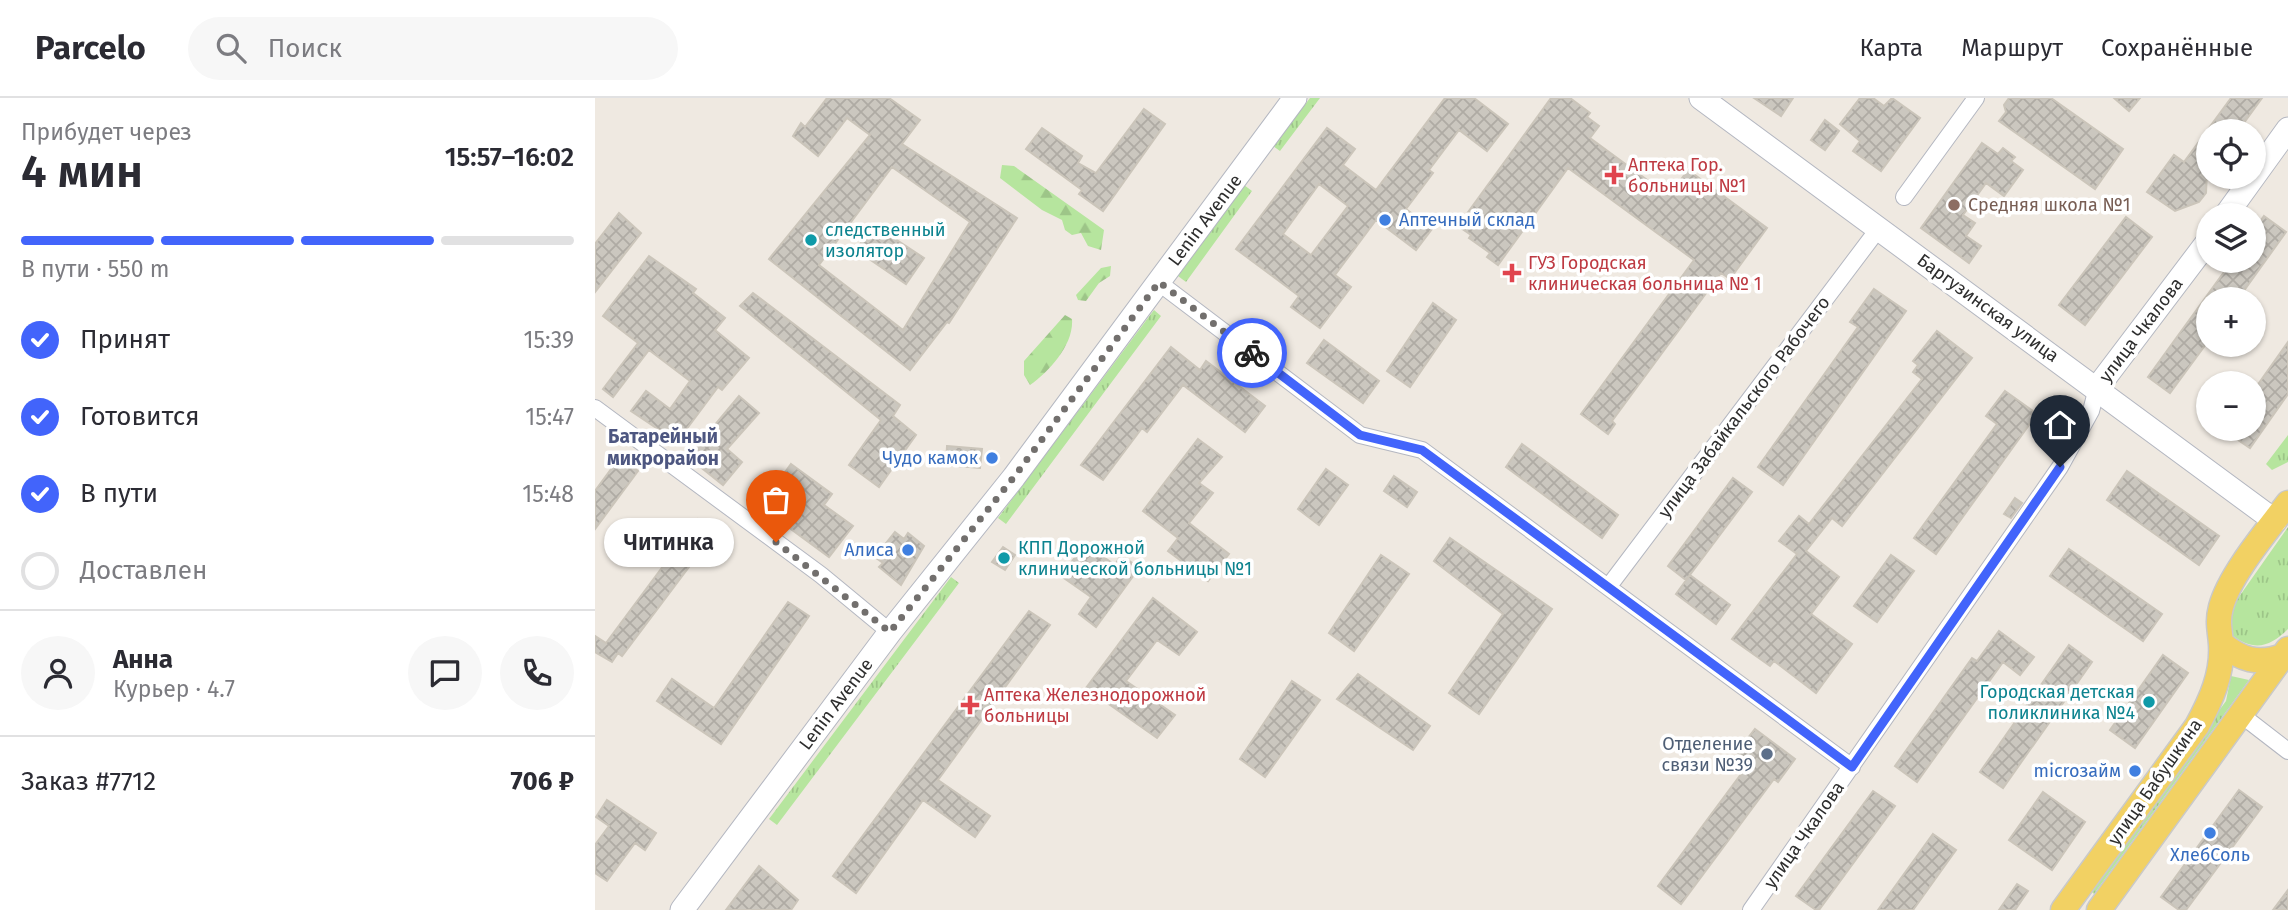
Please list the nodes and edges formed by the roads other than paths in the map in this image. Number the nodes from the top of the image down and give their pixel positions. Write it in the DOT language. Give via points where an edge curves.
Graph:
graph roads {
  1 [pos="1295,98"];
  2 [pos="1701,98"];
  3 [pos="1976,98"];
  4 [pos="2288,130"];
  5 [pos="1904,197"];
  6 [pos="2236,203"];
  7 [pos="1879,228"];
  8 [pos="2196,257"];
  9 [pos="1159,282"];
  10 [pos="2097,388"];
  11 [pos="595,408"];
  12 [pos="2281,512"];
  13 [pos="1609,586"];
  14 [pos="890,632"];
  15 [pos="2221,643"];
  16 [pos="2285,652"];
  17 [pos="2240,714"];
  18 [pos="2288,751"];
  19 [pos="1852,767"];
  20 [pos="682,910"];
  21 [pos="1751,910"];
  22 [pos="2063,910"];
  23 [pos="2099,910"];
  1 -- 9 [label="main road, Lenin Avenue"];
  2 -- 7 [label="main road, Баргузинская улица"];
  3 -- 5 [label="street"];
  4 -- 6 [label="main road"];
  7 -- 10 [label="main road, Баргузинская улица"];
  7 -- 13 [label="street, улица Забайкальского Рабочего"];
  8 -- 10 [label="main road, улица Чкалова"];
  9 -- 13 [label="street" via="1360,435 1422,450"];
  9 -- 14 [label="main road, Lenin Avenue" via="1014,477"];
  10 -- 12 [label="main road, Баргузинская улица"];
  10 -- 19 [label="street, улица Чкалова" via="2091,411 2060,467"];
  11 -- 14 [label="street" via="821,575"];
  12 -- 15 [label="main road, улица Бабушкина" via="2222,603 2217,624"];
  13 -- 19 [label="street"];
  14 -- 20 [label="main road, Lenin Avenue"];
  15 -- 16 [label="main road, улица Бабушкина" via="2253,661 2270,661"];
  15 -- 22 [label="main road, улица Бабушкина" via="2212,697 2197,726"];
  16 -- 17 [label="main road, улица Бабушкина"];
  17 -- 18 [label="street"];
  17 -- 23 [label="main road, улица Бабушкина"];
  19 -- 21 [label="street, улица Чкалова"];
}
